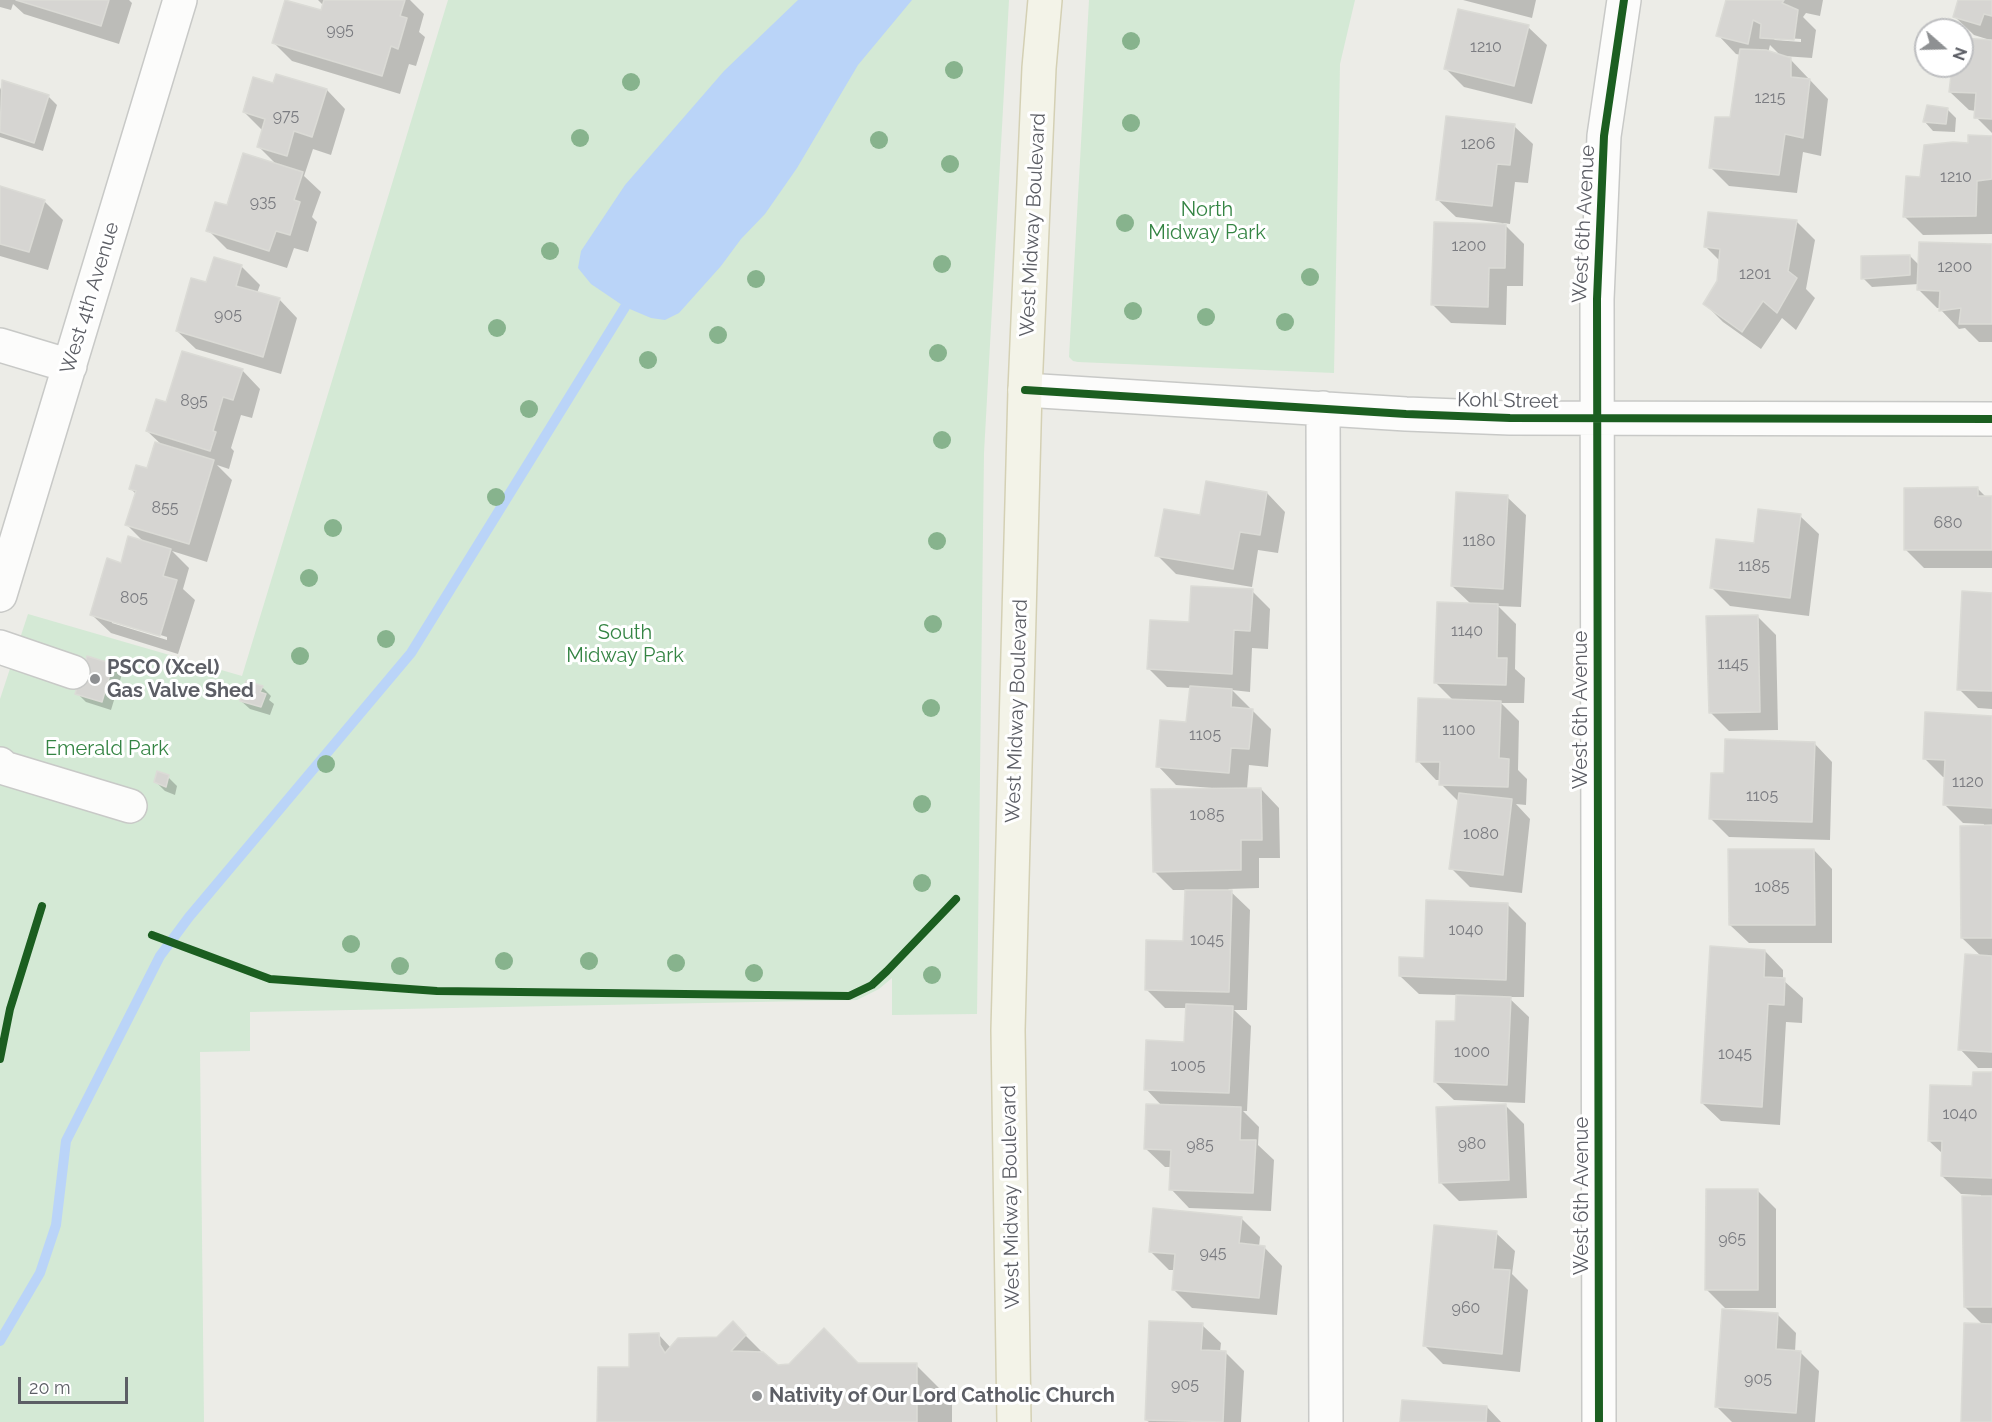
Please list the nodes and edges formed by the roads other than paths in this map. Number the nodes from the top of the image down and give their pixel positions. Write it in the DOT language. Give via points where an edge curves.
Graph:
graph roads {
  1 [pos="180,0"];
  2 [pos="1045,0"];
  3 [pos="1624,0"];
  4 [pos="0,345"];
  5 [pos="70,366"];
  6 [pos="1025,390"];
  7 [pos="1323,408"];
  8 [pos="1597,419"];
  9 [pos="1992,419"];
  10 [pos="0,595"];
  11 [pos="0,647"];
  12 [pos="73,672"];
  13 [pos="0,764"];
  14 [pos="130,806"];
  15 [pos="1014,1422"];
  16 [pos="1326,1422"];
  17 [pos="1599,1422"];
  1 -- 5 [label="street, West 4th Avenue"];
  2 -- 6 [label="main road, West Midway Boulevard"];
  3 -- 8 [label="street, West 6th Avenue" via="1604,136"];
  4 -- 5 [label="street"];
  5 -- 10 [label="street, West 4th Avenue"];
  6 -- 7 [label="street, Kohl Street"];
  6 -- 15 [label="main road, West Midway Boulevard" via="1008,1030"];
  7 -- 8 [label="street, Kohl Street"];
  7 -- 16 [label="street"];
  8 -- 9 [label="street, Kohl Street"];
  8 -- 17 [label="street, West 6th Avenue"];
  11 -- 12 [label="street"];
  13 -- 14 [label="street"];
}
